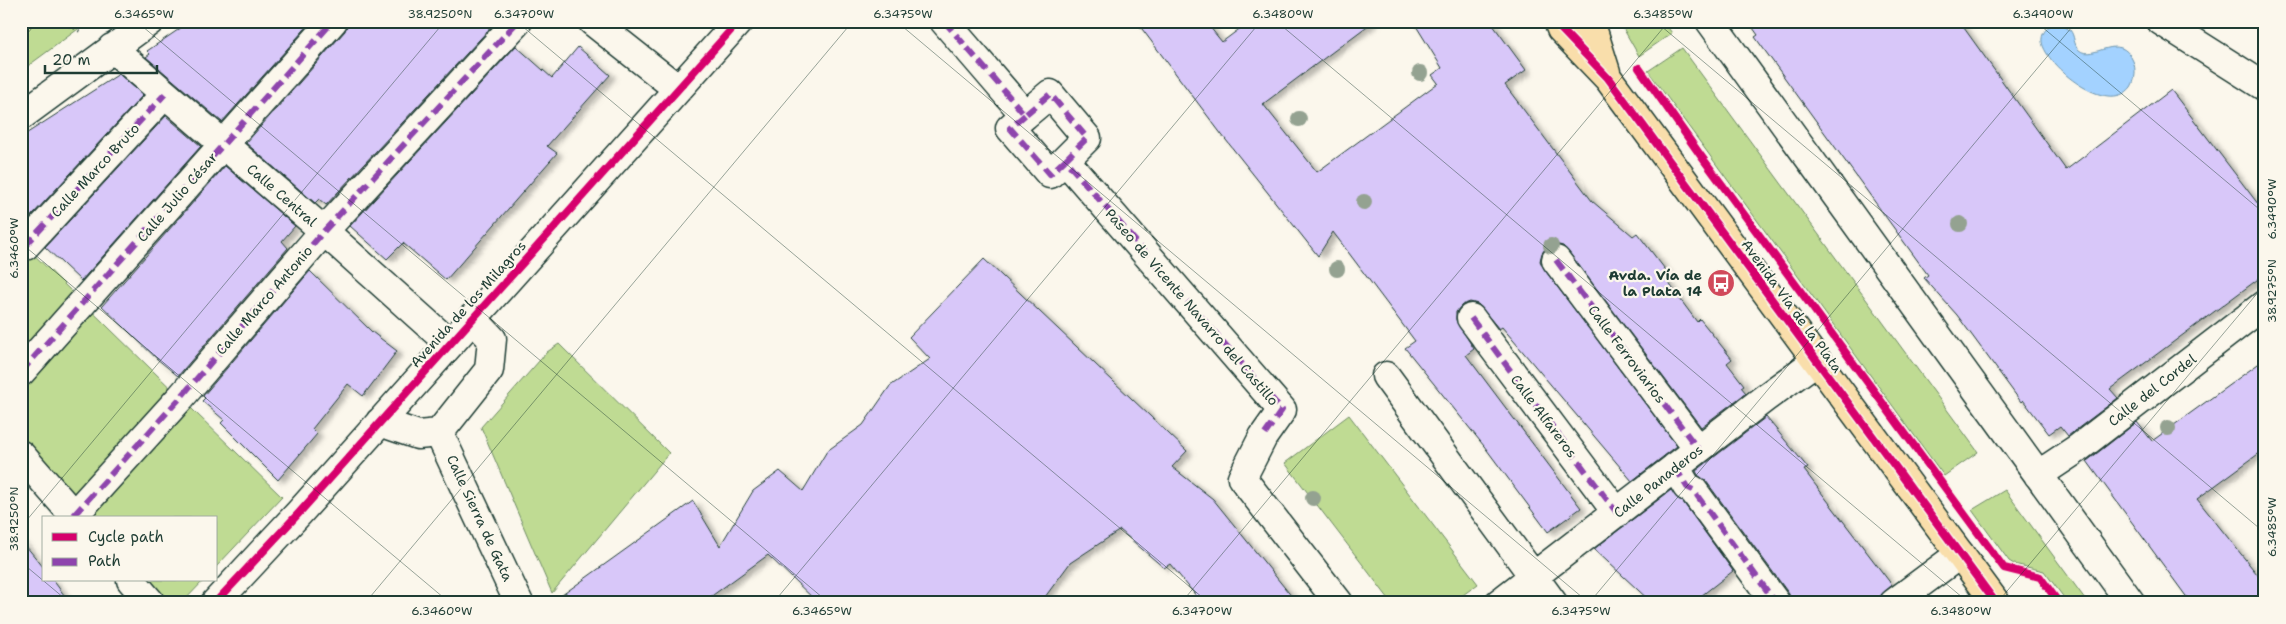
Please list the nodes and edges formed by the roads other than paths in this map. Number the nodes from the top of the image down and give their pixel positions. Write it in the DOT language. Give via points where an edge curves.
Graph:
graph roads {
  1 [pos="150,21"];
  2 [pos="333,21"];
  3 [pos="518,21"];
  4 [pos="592,21"];
  5 [pos="739,21"];
  6 [pos="944,21"];
  7 [pos="1590,21"];
  8 [pos="1710,21"];
  9 [pos="2161,21"];
  10 [pos="1558,24"];
  11 [pos="112,48"];
  12 [pos="1608,78"];
  13 [pos="2265,87"];
  14 [pos="678,89"];
  15 [pos="165,94"];
  16 [pos="1025,115"];
  17 [pos="21,116"];
  18 [pos="223,144"];
  19 [pos="1065,160"];
  20 [pos="324,231"];
  21 [pos="25,246"];
  22 [pos="1556,260"];
  23 [pos="2265,304"];
  24 [pos="472,318"];
  25 [pos="1471,318"];
  26 [pos="450,344"];
  27 [pos="1816,361"];
  28 [pos="21,372"];
  29 [pos="1386,376"];
  30 [pos="380,422"];
  31 [pos="440,433"];
  32 [pos="1698,449"];
  33 [pos="21,455"];
  34 [pos="1675,467"];
  35 [pos="2038,475"];
  36 [pos="1617,513"];
  37 [pos="75,516"];
  38 [pos="1960,554"];
  39 [pos="1534,577"];
  40 [pos="133,582"];
  41 [pos="150,603"];
  42 [pos="215,603"];
  43 [pos="519,603"];
  44 [pos="1339,603"];
  45 [pos="1499,603"];
  46 [pos="1553,603"];
  47 [pos="1776,603"];
  48 [pos="1894,603"];
  49 [pos="1996,603"];
  50 [pos="2131,603"];
  1 -- 11 [label="street"];
  2 -- 18 [label="street, Calle Julio César"];
  3 -- 20 [label="street, Calle Marco Antonio"];
  4 -- 14 [label="street"];
  5 -- 14 [label="street, Avenida de los Milagros"];
  6 -- 16 [label="street"];
  7 -- 12 [label="main road, Avenida Vía de la Plata"];
  8 -- 35 [label="street"];
  9 -- 13 [label="street"];
  10 -- 12 [label="main road, Avenida Vía de la Plata"];
  11 -- 15 [label="street, Calle Central"];
  11 -- 17 [label="street"];
  12 -- 27 [label="main road, Avenida Vía de la Plata"];
  14 -- 24 [label="street, Avenida de los Milagros"];
  15 -- 18 [label="street, Calle Central"];
  15 -- 21 [label="street, Calle Marco Bruto"];
  16 -- 19 [label="street" via="1010,128 1050,174"];
  16 -- 19 [label="street" via="1050,94 1087,138"];
  18 -- 20 [label="street, Calle Central"];
  18 -- 28 [label="street, Calle Julio César"];
  19 -- 44 [label="street, Paseo de Vicente Navarro del Castillo" via="1282,410 1263,437 1242,478"];
  20 -- 26 [label="street, Calle Central"];
  20 -- 37 [label="street, Calle Marco Antonio"];
  22 -- 32 [label="street, Calle Ferroviarios"];
  23 -- 35 [label="street, Calle del Cordel" via="2077,449"];
  24 -- 26 [label="street, Avenida de los Milagros"];
  24 -- 31 [label="street" via="492,339 489,370"];
  25 -- 36 [label="street, Calle Alfareros"];
  26 -- 30 [label="street, Avenida de los Milagros"];
  27 -- 32 [label="street, Calle Panaderos"];
  27 -- 38 [label="main road, Avenida Vía de la Plata"];
  29 -- 39 [label="street"];
  30 -- 31 [label="street" via="418,435"];
  30 -- 42 [label="street, Avenida de los Milagros"];
  31 -- 43 [label="street, Calle Sierra de Gata"];
  32 -- 34 [label="street, Calle Panaderos"];
  33 -- 37 [label="street"];
  34 -- 36 [label="street, Calle Panaderos"];
  34 -- 47 [label="street"];
  35 -- 50 [label="street"];
  36 -- 39 [label="street, Calle Panaderos"];
  38 -- 48 [label="street"];
  38 -- 49 [label="main road, Avenida Vía de la Plata"];
  39 -- 45 [label="street, Calle Panaderos"];
  39 -- 46 [label="street"];
  40 -- 41 [label="street"];
}
